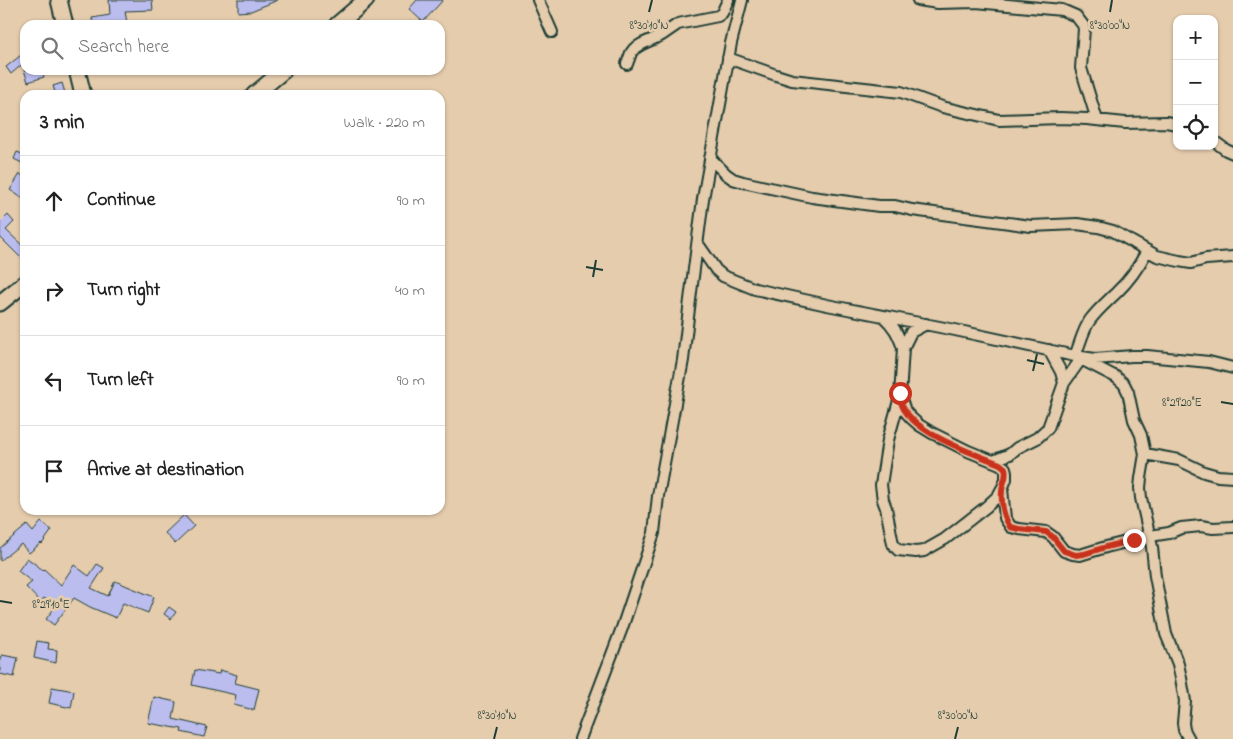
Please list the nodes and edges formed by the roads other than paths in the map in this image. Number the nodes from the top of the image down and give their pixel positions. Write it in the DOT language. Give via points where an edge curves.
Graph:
graph roads {
  1 [pos="58,0"];
  2 [pos="366,0"];
  3 [pos="538,0"];
  4 [pos="728,0"];
  5 [pos="742,0"];
  6 [pos="918,0"];
  7 [pos="64,20"];
  8 [pos="344,20"];
  9 [pos="552,32"];
  10 [pos="728,58"];
  11 [pos="627,64"];
  12 [pos="78,75"];
  13 [pos="278,75"];
  14 [pos="82,90"];
  15 [pos="260,90"];
  16 [pos="1096,120"];
  17 [pos="1173,123"];
  18 [pos="1218,144"];
  19 [pos="1233,153"];
  20 [pos="710,158"];
  21 [pos="698,244"];
  22 [pos="1147,251"];
  23 [pos="1157,256"];
  24 [pos="1233,257"];
  25 [pos="1142,261"];
  26 [pos="20,287"];
  27 [pos="0,303"];
  28 [pos="882,315"];
  29 [pos="926,324"];
  30 [pos="903,348"];
  31 [pos="1049,350"];
  32 [pos="1078,358"];
  33 [pos="1233,368"];
  34 [pos="1064,383"];
  35 [pos="900,397"];
  36 [pos="1010,454"];
  37 [pos="1145,454"];
  38 [pos="993,461"];
  39 [pos="1005,468"];
  40 [pos="1233,477"];
  41 [pos="1002,489"];
  42 [pos="1233,527"];
  43 [pos="1150,536"];
  44 [pos="580,739"];
  45 [pos="1189,739"];
  1 -- 7 [label="main road"];
  2 -- 8 [label="main road"];
  3 -- 9 [label="street"];
  4 -- 11 [label="street" via="718,16 678,24 634,48"];
  5 -- 10 [label="street"];
  6 -- 16 [label="street" via="1062,10 1076,16 1084,29 1081,68"];
  10 -- 16 [label="street" via="792,80 901,92 999,120"];
  10 -- 20 [label="street"];
  12 -- 14 [label="main road"];
  13 -- 15 [label="main road"];
  16 -- 17 [label="street"];
  18 -- 19 [label="street"];
  20 -- 21 [label="street"];
  20 -- 22 [label="street" via="733,179 802,195 1031,226 1077,224 1098,227 1113,231"];
  21 -- 28 [label="street" via="723,276 754,289"];
  21 -- 44 [label="street" via="683,360 654,534"];
  22 -- 23 [label="street"];
  22 -- 25 [label="street"];
  23 -- 24 [label="street" via="1191,262"];
  23 -- 25 [label="street"];
  25 -- 32 [label="street" via="1086,326"];
  26 -- 27 [label="main road"];
  28 -- 29 [label="street"];
  28 -- 30 [label="street" via="892,324"];
  29 -- 30 [label="street" via="911,332"];
  29 -- 31 [label="street"];
  30 -- 35 [label="street"];
  31 -- 32 [label="street"];
  31 -- 34 [label="street"];
  32 -- 33 [label="street" via="1147,356 1209,362"];
  32 -- 34 [label="street"];
  32 -- 37 [label="street" via="1124,384"];
  34 -- 36 [label="street" via="1048,428"];
  35 -- 38 [label="street" via="905,411 919,425 950,443"];
  35 -- 41 [label="street" via="880,485 893,544 898,550 916,552 944,539 986,507"];
  36 -- 38 [label="street"];
  36 -- 39 [label="street"];
  37 -- 40 [label="street" via="1179,460 1218,476"];
  37 -- 43 [label="street" via="1140,488"];
  38 -- 39 [label="street"];
  39 -- 41 [label="street" via="1006,479"];
  41 -- 43 [label="street" via="1005,518 1010,527 1046,532 1064,551 1072,554 1080,555"];
  42 -- 43 [label="street" via="1188,527"];
  43 -- 45 [label="street" via="1166,634 1181,678 1185,709 1183,723"];
}
